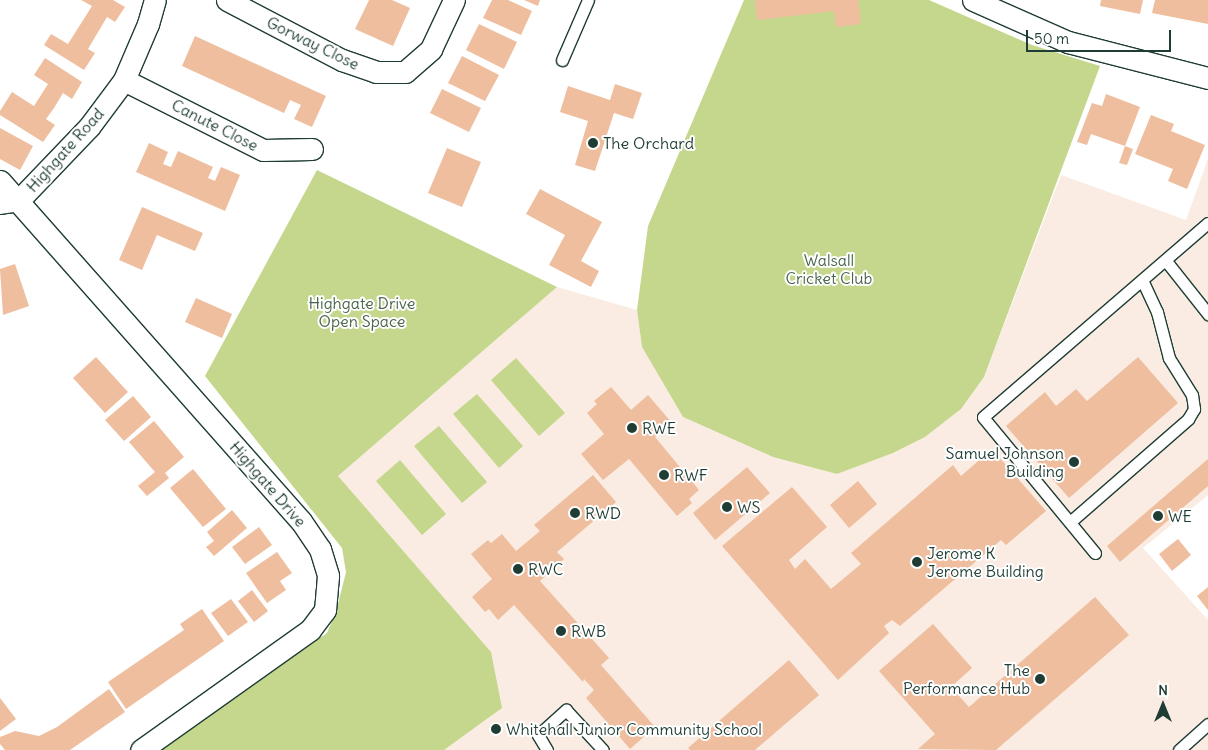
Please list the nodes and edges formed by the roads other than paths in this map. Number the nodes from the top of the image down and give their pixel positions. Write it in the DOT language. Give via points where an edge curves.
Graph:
graph roads {
  1 [pos="155,0"];
  2 [pos="227,0"];
  3 [pos="454,0"];
  4 [pos="588,0"];
  5 [pos="973,0"];
  6 [pos="562,60"];
  7 [pos="1208,78"];
  8 [pos="124,80"];
  9 [pos="312,149"];
  10 [pos="0,181"];
  11 [pos="9,202"];
  12 [pos="1208,224"];
  13 [pos="1166,261"];
  14 [pos="1143,282"];
  15 [pos="1208,314"];
  16 [pos="1070,522"];
  17 [pos="1096,553"];
  18 [pos="1208,724"];
  19 [pos="141,750"];
  20 [pos="547,750"];
  21 [pos="603,750"];
  22 [pos="1179,750"];
  1 -- 8 [label="street, Highgate Road"];
  2 -- 3 [label="street, Gorway Close" via="342,60 376,72 405,72 431,48"];
  4 -- 6 [label="lane"];
  5 -- 7 [label="street" via="1068,42"];
  8 -- 9 [label="street, Canute Close" via="263,150"];
  8 -- 11 [label="street, Highgate Road" via="89,127"];
  10 -- 11 [label="street, Highgate Drive"];
  11 -- 19 [label="street, Highgate Drive" via="301,521 320,549 328,576 325,610 310,630"];
  12 -- 13 [label="lane"];
  13 -- 14 [label="lane"];
  13 -- 15 [label="lane"];
  14 -- 16 [label="lane" via="1157,312 1169,358 1192,395 1194,408 1188,419"];
  14 -- 16 [label="lane" via="983,417"];
  16 -- 17 [label="lane"];
  18 -- 22 [label="lane"];
  20 -- 21 [label="lane" via="538,735 566,710"];
}
